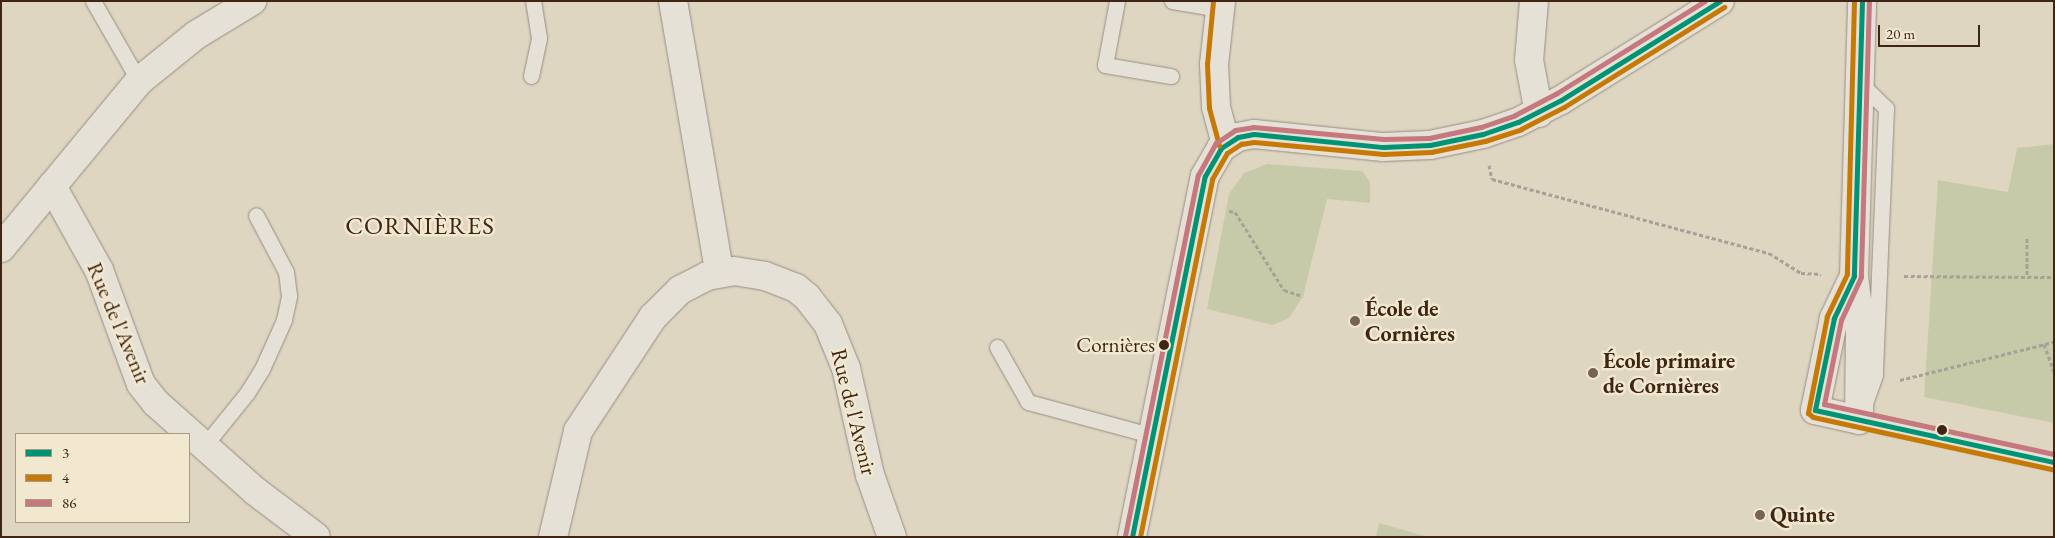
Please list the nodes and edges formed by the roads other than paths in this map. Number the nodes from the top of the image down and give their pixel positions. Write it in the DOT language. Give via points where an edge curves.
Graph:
graph roads {
  1 [pos="93,1"];
  2 [pos="252,1"];
  3 [pos="533,1"];
  4 [pos="672,1"];
  5 [pos="1117,1"];
  6 [pos="1172,1"];
  7 [pos="1534,1"];
  8 [pos="1720,1"];
  9 [pos="1862,1"];
  10 [pos="1221,5"];
  11 [pos="531,76"];
  12 [pos="1171,76"];
  13 [pos="139,81"];
  14 [pos="1861,84"];
  15 [pos="1539,113"];
  16 [pos="1226,144"];
  17 [pos="52,186"];
  18 [pos="256,215"];
  19 [pos="1,248"];
  20 [pos="719,271"];
  21 [pos="1854,276"];
  22 [pos="997,347"];
  23 [pos="1859,420"];
  24 [pos="1154,436"];
  25 [pos="205,445"];
  26 [pos="2054,462"];
  27 [pos="316,537"];
  28 [pos="553,537"];
  29 [pos="892,537"];
  30 [pos="1132,537"];
  1 -- 13 [label="lane"];
  2 -- 13 [label="street" via="196,35"];
  3 -- 11 [label="lane" via="539,38"];
  4 -- 20 [label="street"];
  5 -- 12 [label="lane" via="1105,65"];
  6 -- 10 [label="lane"];
  7 -- 15 [label="street" via="1529,60"];
  8 -- 15 [label="street"];
  9 -- 14 [label="street"];
  10 -- 16 [label="street" via="1214,73 1216,107"];
  13 -- 17 [label="street"];
  14 -- 21 [label="street"];
  14 -- 23 [label="lane" via="1886,108 1875,375"];
  15 -- 16 [label="street" via="1483,134 1403,147 1254,134"];
  16 -- 24 [label="street" via="1207,168"];
  17 -- 19 [label="street"];
  17 -- 25 [label="street, Rue de l'Avenir" via="99,270 141,384 156,403"];
  18 -- 25 [label="lane" via="286,272 289,296 284,320 262,369 247,393"];
  20 -- 28 [label="street, Rue de l'Avenir" via="680,290 653,317 578,431"];
  20 -- 29 [label="street, Rue de l'Avenir" via="747,272 796,288 828,324 846,368 870,475"];
  21 -- 23 [label="street" via="1860,324"];
  21 -- 23 [label="street" via="1834,318 1816,410"];
  22 -- 24 [label="lane" via="1028,402"];
  23 -- 26 [label="lane"];
  24 -- 30 [label="street"];
  25 -- 27 [label="street, Rue de l'Avenir" via="255,491"];
}
